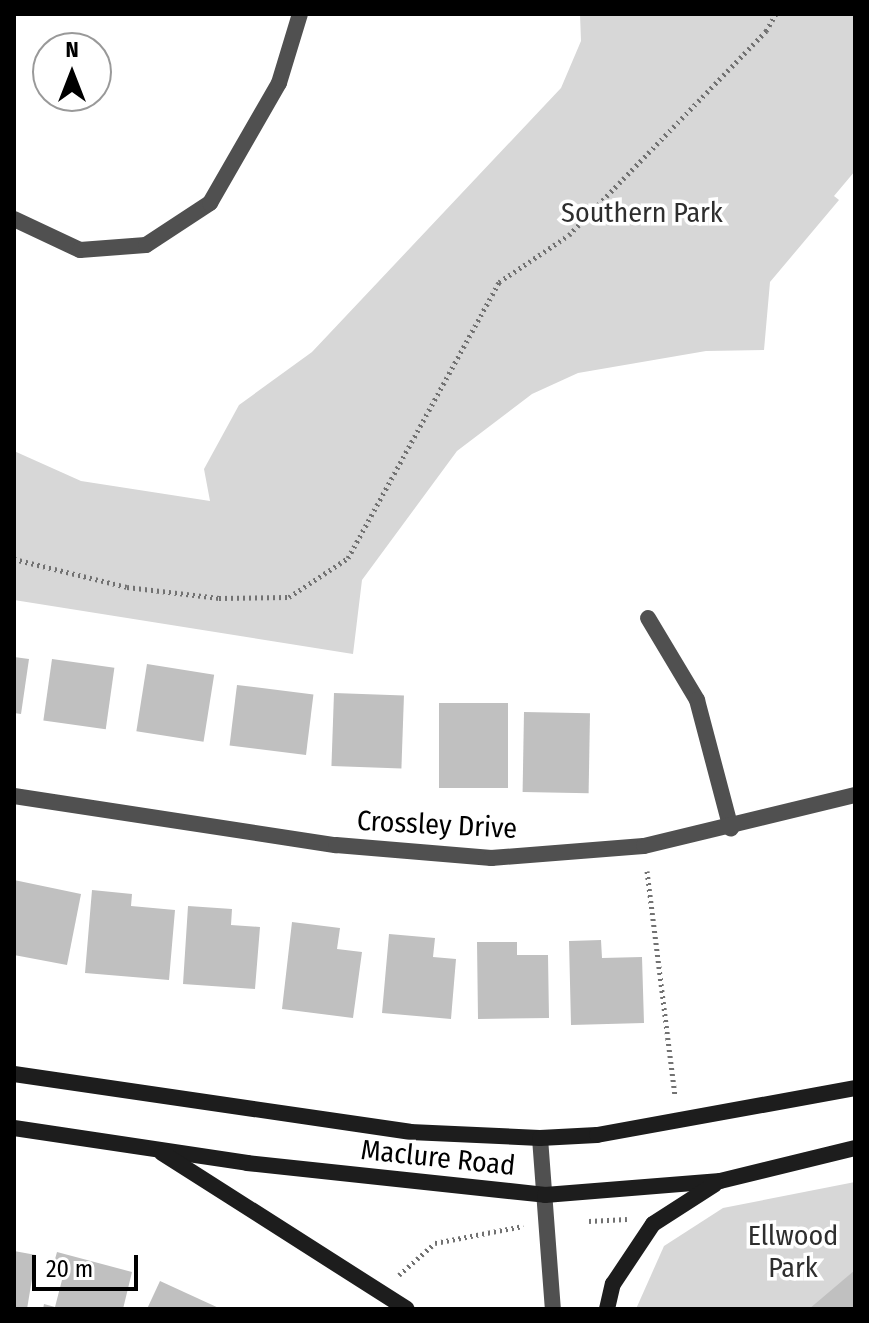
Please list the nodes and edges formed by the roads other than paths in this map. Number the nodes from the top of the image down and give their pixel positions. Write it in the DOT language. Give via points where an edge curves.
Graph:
graph roads {
  1 [pos="300,14"];
  2 [pos="14,219"];
  3 [pos="648,618"];
  4 [pos="855,795"];
  5 [pos="14,796"];
  6 [pos="731,829"];
  7 [pos="14,1074"];
  8 [pos="855,1088"];
  9 [pos="14,1128"];
  10 [pos="540,1138"];
  11 [pos="153,1148"];
  12 [pos="855,1148"];
  13 [pos="720,1181"];
  14 [pos="545,1195"];
  15 [pos="407,1309"];
  16 [pos="553,1309"];
  17 [pos="607,1309"];
  1 -- 2 [label="street" via="279,83 210,203 146,245 80,250"];
  3 -- 6 [label="street" via="697,700"];
  4 -- 6 [label="street, Crossley Drive"];
  5 -- 6 [label="street, Crossley Drive" via="336,845 475,857 644,846"];
  7 -- 10 [label="main road, Maclure Road" via="410,1132"];
  8 -- 10 [label="main road, Maclure Road" via="597,1135"];
  9 -- 11 [label="main road, Maclure Road"];
  10 -- 14 [label="street"];
  11 -- 14 [label="main road, Maclure Road"];
  11 -- 15 [label="main road"];
  12 -- 13 [label="main road, Maclure Road"];
  13 -- 14 [label="main road, Maclure Road"];
  13 -- 17 [label="main road" via="653,1224 613,1284"];
  14 -- 16 [label="street"];
}
